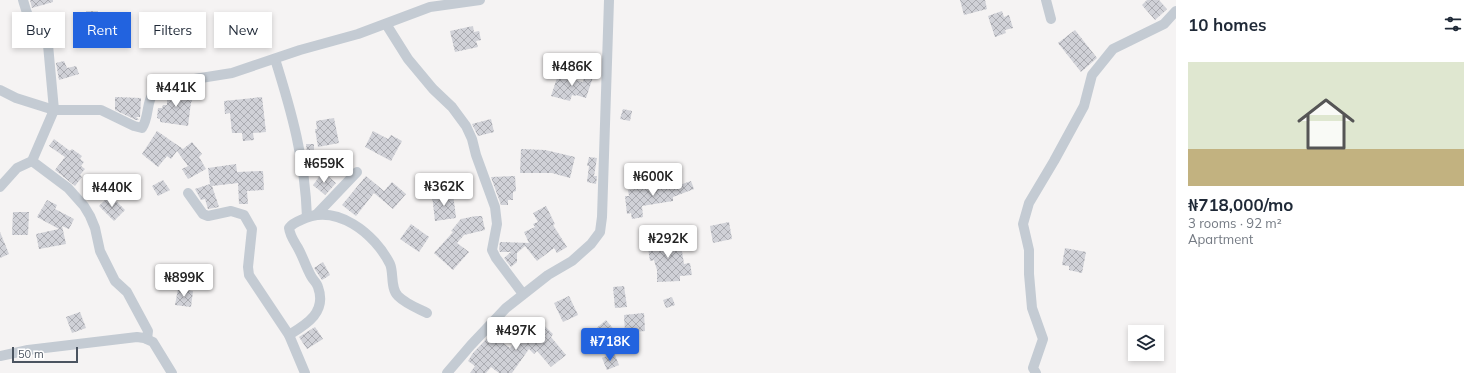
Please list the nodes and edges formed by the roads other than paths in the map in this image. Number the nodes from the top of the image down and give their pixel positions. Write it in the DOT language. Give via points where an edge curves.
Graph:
graph roads {
  1 [pos="23,0"];
  2 [pos="480,0"];
  3 [pos="609,0"];
  4 [pos="1046,0"];
  5 [pos="1176,11"];
  6 [pos="1051,19"];
  7 [pos="386,24"];
  8 [pos="274,59"];
  9 [pos="0,90"];
  10 [pos="54,110"];
  11 [pos="32,161"];
  12 [pos="357,172"];
  13 [pos="0,187"];
  14 [pos="188,193"];
  15 [pos="312,216"];
  16 [pos="523,294"];
  17 [pos="427,313"];
  18 [pos="289,336"];
  19 [pos="147,339"];
  20 [pos="0,356"];
  21 [pos="172,373"];
  22 [pos="305,373"];
  23 [pos="447,373"];
  24 [pos="1036,373"];
  1 -- 10 [label="street" via="34,25 44,29 47,34"];
  2 -- 7 [label="street" via="430,7"];
  3 -- 16 [label="street" via="603,210 600,232 592,244 572,261"];
  4 -- 6 [label="street"];
  5 -- 24 [label="street" via="1164,24 1113,48 1092,75 1084,106 1029,203 1023,224 1029,250 1032,308 1044,339 1033,368"];
  7 -- 8 [label="street"];
  7 -- 16 [label="street" via="408,59 466,126 495,207 497,224 492,250"];
  8 -- 10 [label="street" via="227,75 182,81 156,90 149,102 142,128 101,110"];
  8 -- 15 [label="street" via="298,141"];
  9 -- 10 [label="street"];
  10 -- 11 [label="street"];
  11 -- 13 [label="street" via="17,168"];
  11 -- 19 [label="street" via="68,188 84,206 95,228 100,251 114,281 127,292 148,331"];
  12 -- 15 [label="street"];
  14 -- 18 [label="street" via="203,214 208,216 231,211 244,215 252,229 249,274"];
  15 -- 17 [label="street" via="337,216 357,226 373,240 390,265 397,295"];
  15 -- 18 [label="street" via="292,224 289,228 290,235 318,286 319,308 306,326"];
  16 -- 23 [label="street" via="506,308"];
  18 -- 22 [label="street"];
  19 -- 20 [label="street" via="129,337"];
  19 -- 21 [label="street" via="153,342"];
}
